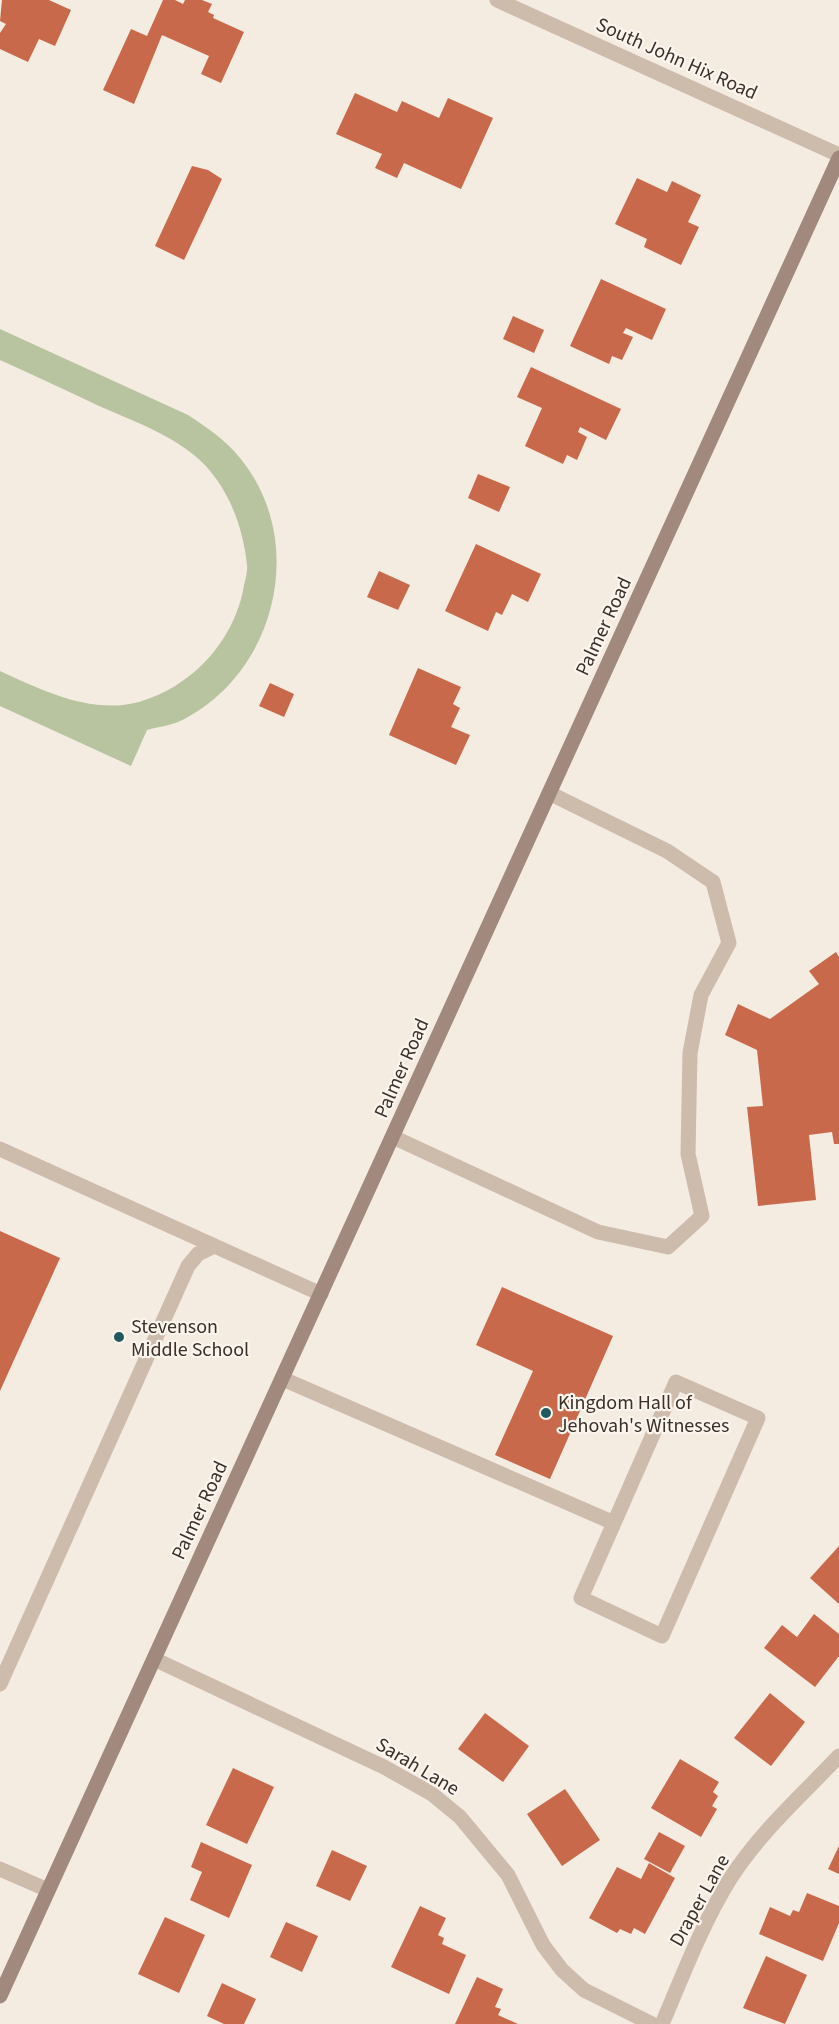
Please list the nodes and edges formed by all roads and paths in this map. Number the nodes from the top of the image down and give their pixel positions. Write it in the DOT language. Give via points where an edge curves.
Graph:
graph roads {
  1 [pos="497,0"];
  2 [pos="839,156"];
  3 [pos="549,793"];
  4 [pos="393,1137"];
  5 [pos="0,1149"];
  6 [pos="214,1246"];
  7 [pos="321,1294"];
  8 [pos="282,1379"];
  9 [pos="614,1523"];
  10 [pos="154,1659"];
  11 [pos="0,1684"];
  12 [pos="839,1756"];
  13 [pos="0,1869"];
  14 [pos="48,1890"];
  15 [pos="0,1996"];
  16 [pos="652,2024"];
  17 [pos="662,2024"];
  1 -- 2 [label="street, South John Hix Road"];
  2 -- 3 [label="street, Palmer Road"];
  3 -- 4 [label="street, Palmer Road"];
  3 -- 4 [label="street" via="667,850 713,882 729,943 701,995 690,1053 688,1154 702,1216 668,1247 598,1232"];
  4 -- 7 [label="street, Palmer Road"];
  5 -- 6 [label="street"];
  6 -- 7 [label="street"];
  6 -- 11 [label="street" via="198,1254 188,1266"];
  7 -- 8 [label="street, Palmer Road"];
  8 -- 9 [label="street"];
  8 -- 10 [label="street, Palmer Road"];
  9 -- 9 [label="street" via="676,1382 758,1418 662,1636 581,1598"];
  10 -- 14 [label="street, Palmer Road"];
  10 -- 16 [label="street, Sarah Lane" via="384,1767 432,1794 489,1849 516,1889 543,1945 562,1970 584,1990"];
  12 -- 17 [label="street, Draper Lane" via="730,1878"];
  13 -- 14 [label="street"];
  14 -- 15 [label="street, Palmer Road"];
}
